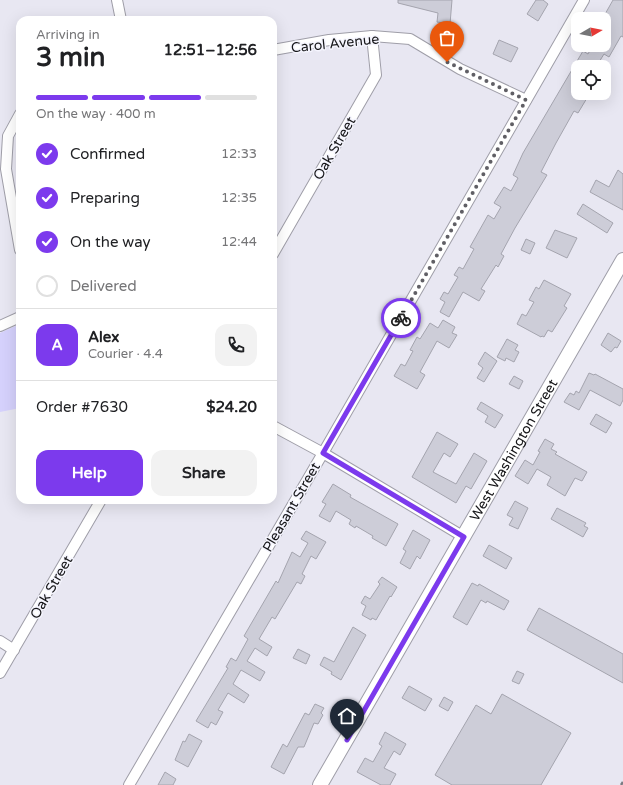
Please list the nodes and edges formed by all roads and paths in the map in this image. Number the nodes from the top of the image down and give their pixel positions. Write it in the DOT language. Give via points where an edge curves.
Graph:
graph roads {
  1 [pos="117,0"];
  2 [pos="584,0"];
  3 [pos="120,16"];
  4 [pos="372,36"];
  5 [pos="277,49"];
  6 [pos="526,100"];
  7 [pos="16,121"];
  8 [pos="16,227"];
  9 [pos="277,247"];
  10 [pos="623,260"];
  11 [pos="16,319"];
  12 [pos="0,326"];
  13 [pos="277,428"];
  14 [pos="323,453"];
  15 [pos="99,504"];
  16 [pos="464,537"];
  17 [pos="0,641"];
  18 [pos="14,650"];
  19 [pos="0,673"];
  20 [pos="129,785"];
  21 [pos="320,785"];
  1 -- 3 [label="street"];
  2 -- 6 [label="street, Pleasant Street"];
  4 -- 5 [label="street, Carol Avenue"];
  4 -- 6 [label="street, Carol Avenue" via="410,39 460,69"];
  4 -- 9 [label="street, Oak Street" via="376,75"];
  6 -- 14 [label="street, Pleasant Street"];
  7 -- 8 [label="street" via="8,136 6,169"];
  10 -- 16 [label="main road, West Washington Street"];
  11 -- 12 [label="street"];
  13 -- 14 [label="street"];
  14 -- 16 [label="street"];
  14 -- 20 [label="street, Pleasant Street"];
  15 -- 18 [label="street, Oak Street"];
  16 -- 21 [label="main road, West Washington Street"];
  17 -- 18 [label="street"];
  18 -- 19 [label="street, Oak Street"];
}
